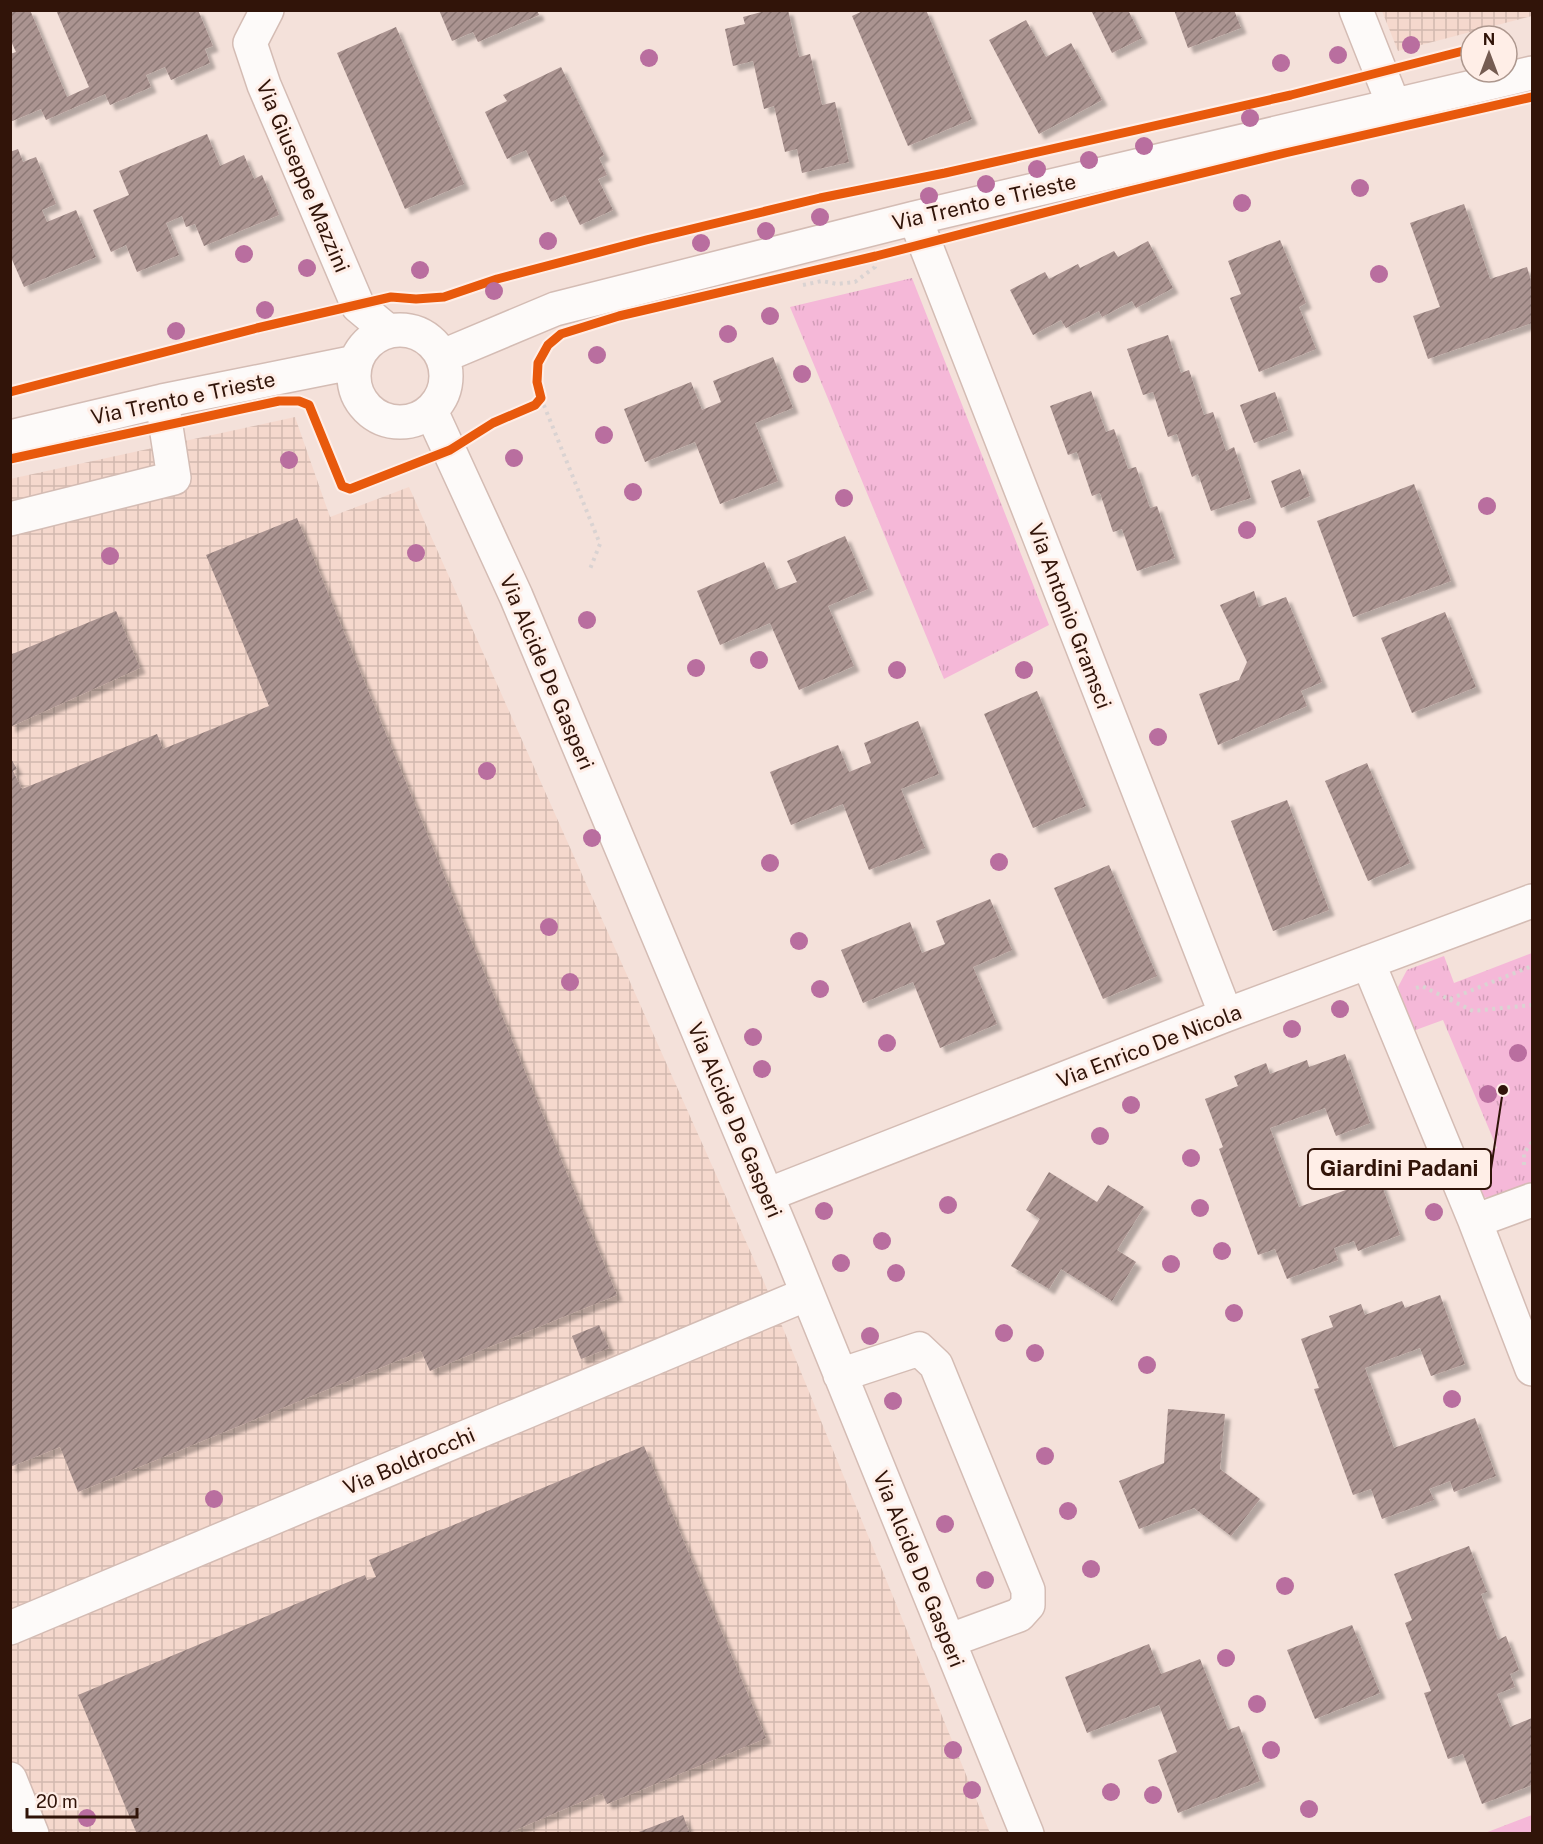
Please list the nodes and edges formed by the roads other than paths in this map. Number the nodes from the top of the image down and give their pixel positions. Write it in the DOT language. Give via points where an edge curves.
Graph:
graph roads {
  1 [pos="267,10"];
  2 [pos="1356,10"];
  3 [pos="1533,73"];
  4 [pos="1394,106"];
  5 [pos="920,231"];
  6 [pos="388,331"];
  7 [pos="443,356"];
  8 [pos="356,362"];
  9 [pos="162,402"];
  10 [pos="431,411"];
  11 [pos="10,437"];
  12 [pos="10,519"];
  13 [pos="1533,901"];
  14 [pos="1368,962"];
  15 [pos="1226,1015"];
  16 [pos="767,1195"];
  17 [pos="1533,1200"];
  18 [pos="1475,1221"];
  19 [pos="807,1294"];
  20 [pos="1533,1369"];
  21 [pos="840,1375"];
  22 [pos="10,1628"];
  23 [pos="948,1641"];
  24 [pos="10,1779"];
  25 [pos="32,1833"];
  26 [pos="1027,1833"];
  1 -- 6 [label="street, Via Giuseppe Mazzini" via="250,43 264,85 358,306"];
  2 -- 4 [label="street"];
  3 -- 4 [label="street, Via Trento e Trieste"];
  4 -- 5 [label="street, Via Trento e Trieste"];
  5 -- 7 [label="street, Via Trento e Trieste" via="555,309"];
  5 -- 15 [label="street, Via Antonio Gramsci"];
  6 -- 7 [label="street" via="401,329 426,336"];
  6 -- 8 [label="street" via="362,348"];
  7 -- 10 [label="street" via="446,386"];
  8 -- 9 [label="street, Via Trento e Trieste"];
  8 -- 10 [label="street" via="357,392 375,415 404,422"];
  9 -- 11 [label="street, Via Trento e Trieste"];
  9 -- 12 [label="street" via="174,478"];
  10 -- 16 [label="street, Via Alcide De Gasperi" via="520,607"];
  13 -- 14 [label="street, Via Enrico De Nicola"];
  14 -- 15 [label="street, Via Enrico De Nicola"];
  14 -- 18 [label="street"];
  15 -- 16 [label="street, Via Enrico De Nicola"];
  16 -- 19 [label="street, Via Alcide De Gasperi"];
  17 -- 18 [label="street"];
  18 -- 20 [label="street"];
  19 -- 21 [label="street, Via Alcide De Gasperi"];
  19 -- 22 [label="street, Via Boldrocchi"];
  21 -- 23 [label="street, Via Alcide De Gasperi"];
  21 -- 23 [label="street" via="920,1349 936,1365 1028,1590 1028,1605 1019,1615"];
  23 -- 26 [label="street, Via Alcide De Gasperi"];
  24 -- 25 [label="street"];
}
